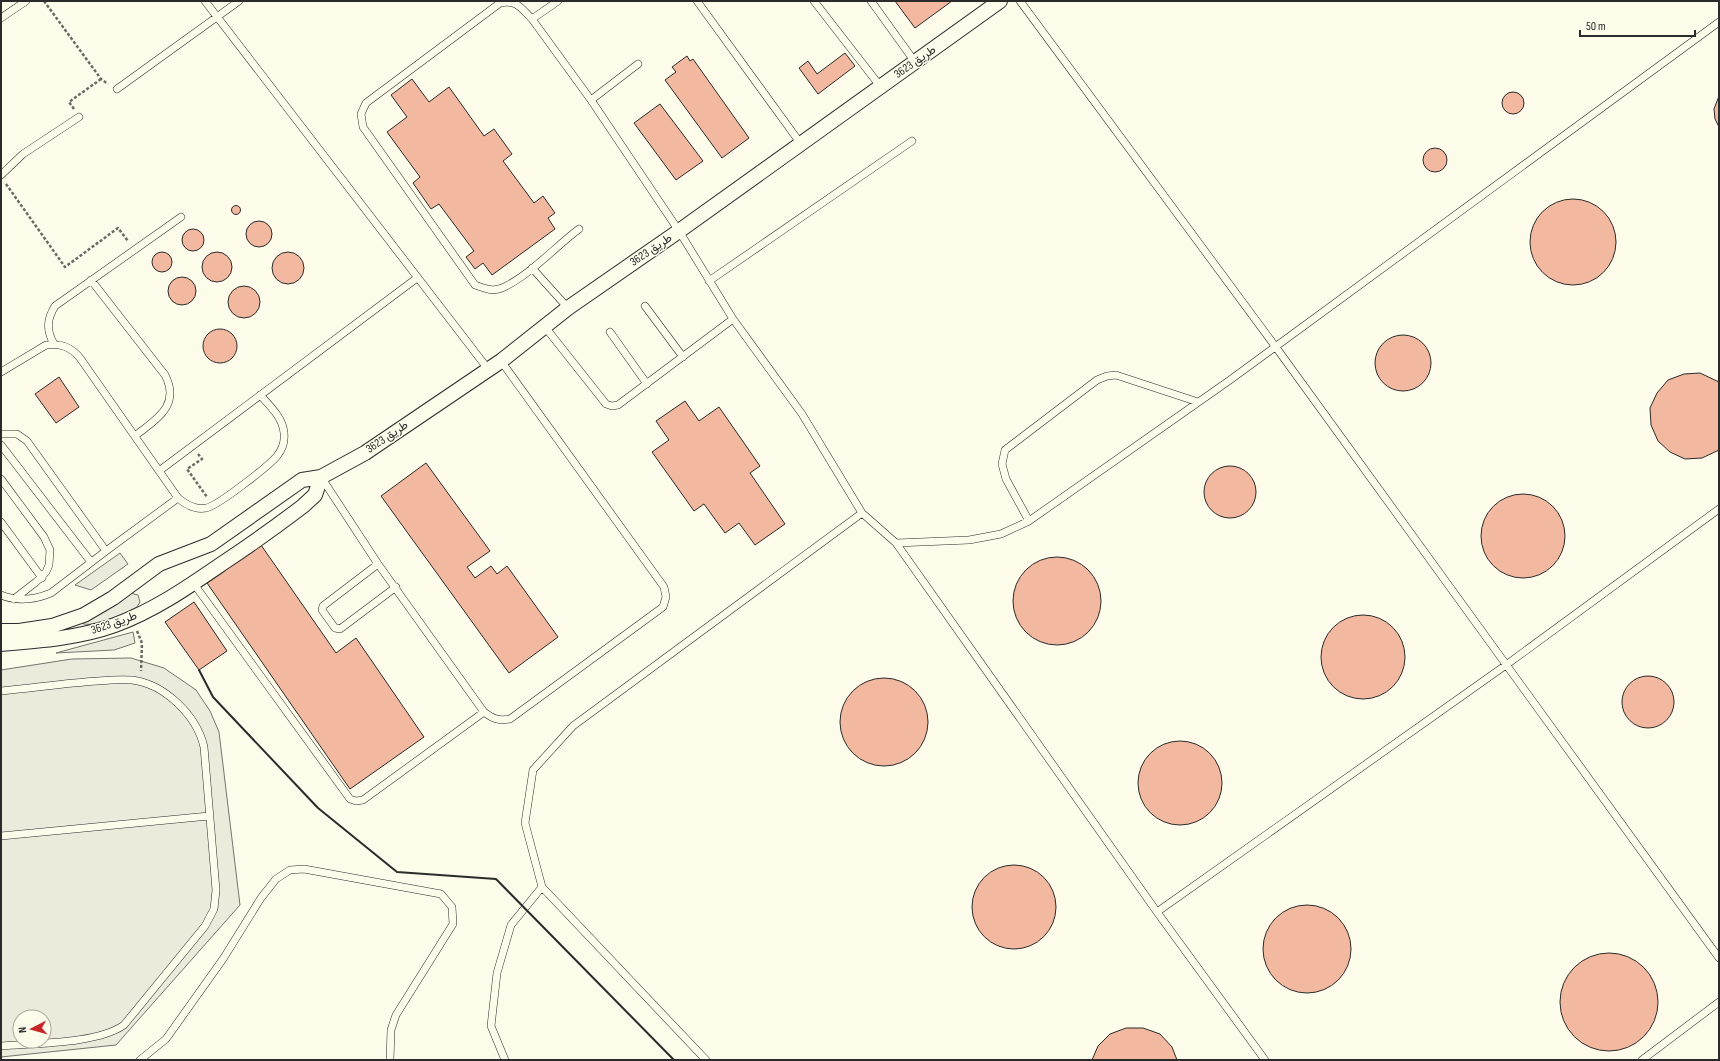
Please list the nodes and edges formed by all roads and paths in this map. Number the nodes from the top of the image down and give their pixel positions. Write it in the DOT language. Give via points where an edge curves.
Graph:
graph roads {
  1 [pos="26,1"];
  2 [pos="44,1"];
  3 [pos="204,1"];
  4 [pos="239,1"];
  5 [pos="558,1"];
  6 [pos="697,1"];
  7 [pos="814,1"];
  8 [pos="871,1"];
  9 [pos="1000,1"];
  10 [pos="1020,1"];
  11 [pos="217,17"];
  12 [pos="1,18"];
  13 [pos="532,19"];
  14 [pos="1719,22"];
  15 [pos="915,62"];
  16 [pos="638,64"];
  17 [pos="101,79"];
  18 [pos="880,86"];
  19 [pos="117,89"];
  20 [pos="591,100"];
  21 [pos="79,117"];
  22 [pos="912,141"];
  23 [pos="801,144"];
  24 [pos="1,176"];
  25 [pos="181,217"];
  26 [pos="579,229"];
  27 [pos="679,231"];
  28 [pos="134,250"];
  29 [pos="532,268"];
  30 [pos="417,278"];
  31 [pos="91,280"];
  32 [pos="709,281"];
  33 [pos="645,306"];
  34 [pos="568,308"];
  35 [pos="733,319"];
  36 [pos="545,328"];
  37 [pos="610,332"];
  38 [pos="54,344"];
  39 [pos="1272,348"];
  40 [pos="683,357"];
  41 [pos="501,361"];
  42 [pos="488,369"];
  43 [pos="1,372"];
  44 [pos="647,384"];
  45 [pos="260,395"];
  46 [pos="1198,402"];
  47 [pos="1,434"];
  48 [pos="135,436"];
  49 [pos="1,446"];
  50 [pos="159,470"];
  51 [pos="321,477"];
  52 [pos="1,479"];
  53 [pos="178,498"];
  54 [pos="1719,509"];
  55 [pos="862,513"];
  56 [pos="1029,521"];
  57 [pos="1,522"];
  58 [pos="896,543"];
  59 [pos="106,551"];
  60 [pos="91,562"];
  61 [pos="378,564"];
  62 [pos="42,578"];
  63 [pos="194,584"];
  64 [pos="396,587"];
  65 [pos="1,595"];
  66 [pos="14,599"];
  67 [pos="132,618"];
  68 [pos="1,631"];
  69 [pos="1,644"];
  70 [pos="1506,665"];
  71 [pos="140,682"];
  72 [pos="1,691"];
  73 [pos="484,712"];
  74 [pos="209,816"];
  75 [pos="1,836"];
  76 [pos="542,886"];
  77 [pos="1157,912"];
  78 [pos="1719,958"];
  79 [pos="1719,1002"];
  80 [pos="1,1046"];
  81 [pos="140,1060"];
  82 [pos="390,1060"];
  83 [pos="505,1060"];
  84 [pos="706,1060"];
  85 [pos="1265,1060"];
  86 [pos="1642,1060"];
  1 -- 12 [label="lane"];
  2 -- 17 [label="path"];
  3 -- 11 [label="lane"];
  4 -- 11 [label="lane"];
  5 -- 13 [label="lane"];
  6 -- 23 [label="lane"];
  7 -- 18 [label="lane"];
  8 -- 15 [label="lane"];
  9 -- 15 [label="street, طريق 3623"];
  10 -- 39 [label="lane"];
  11 -- 19 [label="lane"];
  11 -- 30 [label="lane"];
  13 -- 20 [label="lane"];
  13 -- 29 [label="lane" via="517,4 510,1 500,3 366,103 361,114 363,127 475,285 487,290 501,288"];
  14 -- 39 [label="lane"];
  15 -- 18 [label="street, طريق 3623"];
  16 -- 20 [label="lane"];
  17 -- 19 [label="path"];
  17 -- 21 [label="path" via="69,102"];
  18 -- 23 [label="street, طريق 3623"];
  20 -- 27 [label="lane"];
  21 -- 24 [label="lane" via="23,154"];
  22 -- 32 [label="lane"];
  23 -- 27 [label="street, طريق 3623"];
  24 -- 28 [label="path" via="65,267 118,228"];
  25 -- 28 [label="lane"];
  26 -- 29 [label="lane"];
  27 -- 32 [label="lane"];
  27 -- 34 [label="street, طريق 3623"];
  28 -- 31 [label="lane"];
  29 -- 34 [label="lane"];
  30 -- 42 [label="lane"];
  30 -- 45 [label="lane"];
  31 -- 38 [label="lane" via="62,300 51,312 48,329"];
  31 -- 48 [label="lane" via="169,382 170,397 165,411"];
  32 -- 35 [label="lane"];
  33 -- 40 [label="lane"];
  34 -- 36 [label="street, طريق 3623"];
  35 -- 40 [label="lane"];
  35 -- 55 [label="lane" via="802,414"];
  36 -- 41 [label="street, طريق 3623"];
  36 -- 44 [label="lane" via="606,404 618,405"];
  37 -- 44 [label="lane"];
  38 -- 43 [label="lane" via="39,349"];
  38 -- 48 [label="lane" via="75,352"];
  39 -- 46 [label="lane"];
  39 -- 70 [label="lane"];
  40 -- 44 [label="lane"];
  41 -- 42 [label="street, طريق 3623"];
  41 -- 73 [label="lane" via="664,587 666,597 663,607 510,720 493,719"];
  42 -- 51 [label="street, طريق 3623" via="365,453"];
  45 -- 50 [label="lane"];
  45 -- 53 [label="lane" via="283,426 284,442 277,457 213,506 194,508"];
  46 -- 56 [label="lane"];
  46 -- 56 [label="lane" via="1116,375 1097,380 1005,450 1002,464 1006,478"];
  47 -- 59 [label="lane" via="17,434 27,441"];
  48 -- 50 [label="lane"];
  49 -- 60 [label="lane"];
  50 -- 53 [label="lane"];
  51 -- 61 [label="lane"];
  51 -- 63 [label="street, طريق 3623" via="315,496"];
  51 -- 68 [label="street, طريق 3623" via="302,480 211,544 159,564 113,598 84,615 52,626"];
  52 -- 62 [label="lane" via="48,543 49,565"];
  53 -- 59 [label="lane"];
  54 -- 70 [label="lane"];
  55 -- 58 [label="lane"];
  55 -- 76 [label="lane" via="573,726 533,770 525,823"];
  56 -- 58 [label="lane" via="1001,534 970,540"];
  57 -- 62 [label="lane"];
  58 -- 77 [label="lane"];
  59 -- 60 [label="lane"];
  60 -- 66 [label="lane" via="51,593 33,599"];
  61 -- 64 [label="lane"];
  61 -- 64 [label="lane" via="322,606 322,610 335,628 340,629"];
  62 -- 66 [label="lane"];
  63 -- 67 [label="street, طريق 3623" via="161,605"];
  63 -- 73 [label="lane" via="350,799 356,802 363,800"];
  64 -- 73 [label="lane"];
  65 -- 66 [label="lane"];
  67 -- 69 [label="street, طريق 3623" via="75,635"];
  67 -- 71 [label="path" via="142,643"];
  70 -- 77 [label="lane"];
  70 -- 78 [label="lane"];
  71 -- 72 [label="lane" via="124,679"];
  71 -- 74 [label="lane" via="154,687 184,710 197,727 204,748"];
  74 -- 75 [label="lane"];
  74 -- 80 [label="lane" via="216,890 210,918 124,1025 110,1033 95,1037"];
  76 -- 83 [label="lane" via="511,926 497,973 491,1026"];
  76 -- 84 [label="lane"];
  77 -- 85 [label="lane"];
  79 -- 86 [label="lane"];
  81 -- 82 [label="lane" via="166,1039 276,879 290,870 304,869 441,894 452,907 453,924 396,1015 391,1030"];
}
